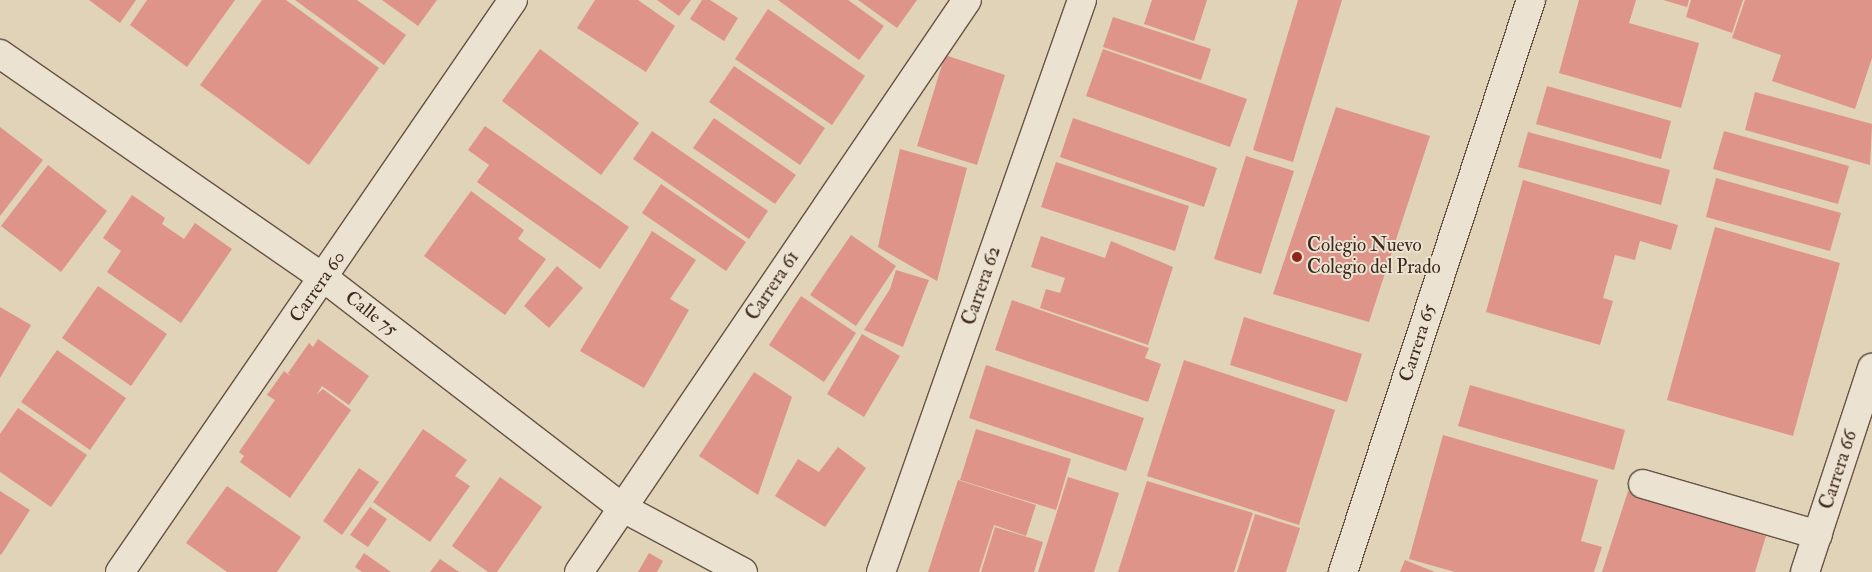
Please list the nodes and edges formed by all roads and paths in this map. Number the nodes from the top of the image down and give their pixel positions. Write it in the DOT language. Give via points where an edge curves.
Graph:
graph roads {
  1 [pos="513,0"];
  2 [pos="967,0"];
  3 [pos="1082,0"];
  4 [pos="1531,0"];
  5 [pos="0,54"];
  6 [pos="324,278"];
  7 [pos="1872,368"];
  8 [pos="1643,484"];
  9 [pos="622,508"];
  10 [pos="1818,535"];
  11 [pos="120,572"];
  12 [pos="579,572"];
  13 [pos="743,572"];
  14 [pos="882,572"];
  15 [pos="1343,572"];
  16 [pos="1805,572"];
  1 -- 6 [label="street, Carrera 60"];
  2 -- 9 [label="street, Carrera 61"];
  3 -- 14 [label="street, Carrera 62"];
  4 -- 15 [label="street, Carrera 65"];
  5 -- 6 [label="street, Calle 75"];
  6 -- 9 [label="street, Calle 75"];
  6 -- 11 [label="street, Carrera 60"];
  7 -- 10 [label="street, Carrera 66"];
  8 -- 10 [label="street"];
  9 -- 12 [label="street, Carrera 61"];
  9 -- 13 [label="street, Calle 75"];
  10 -- 16 [label="street, Carrera 66"];
}
